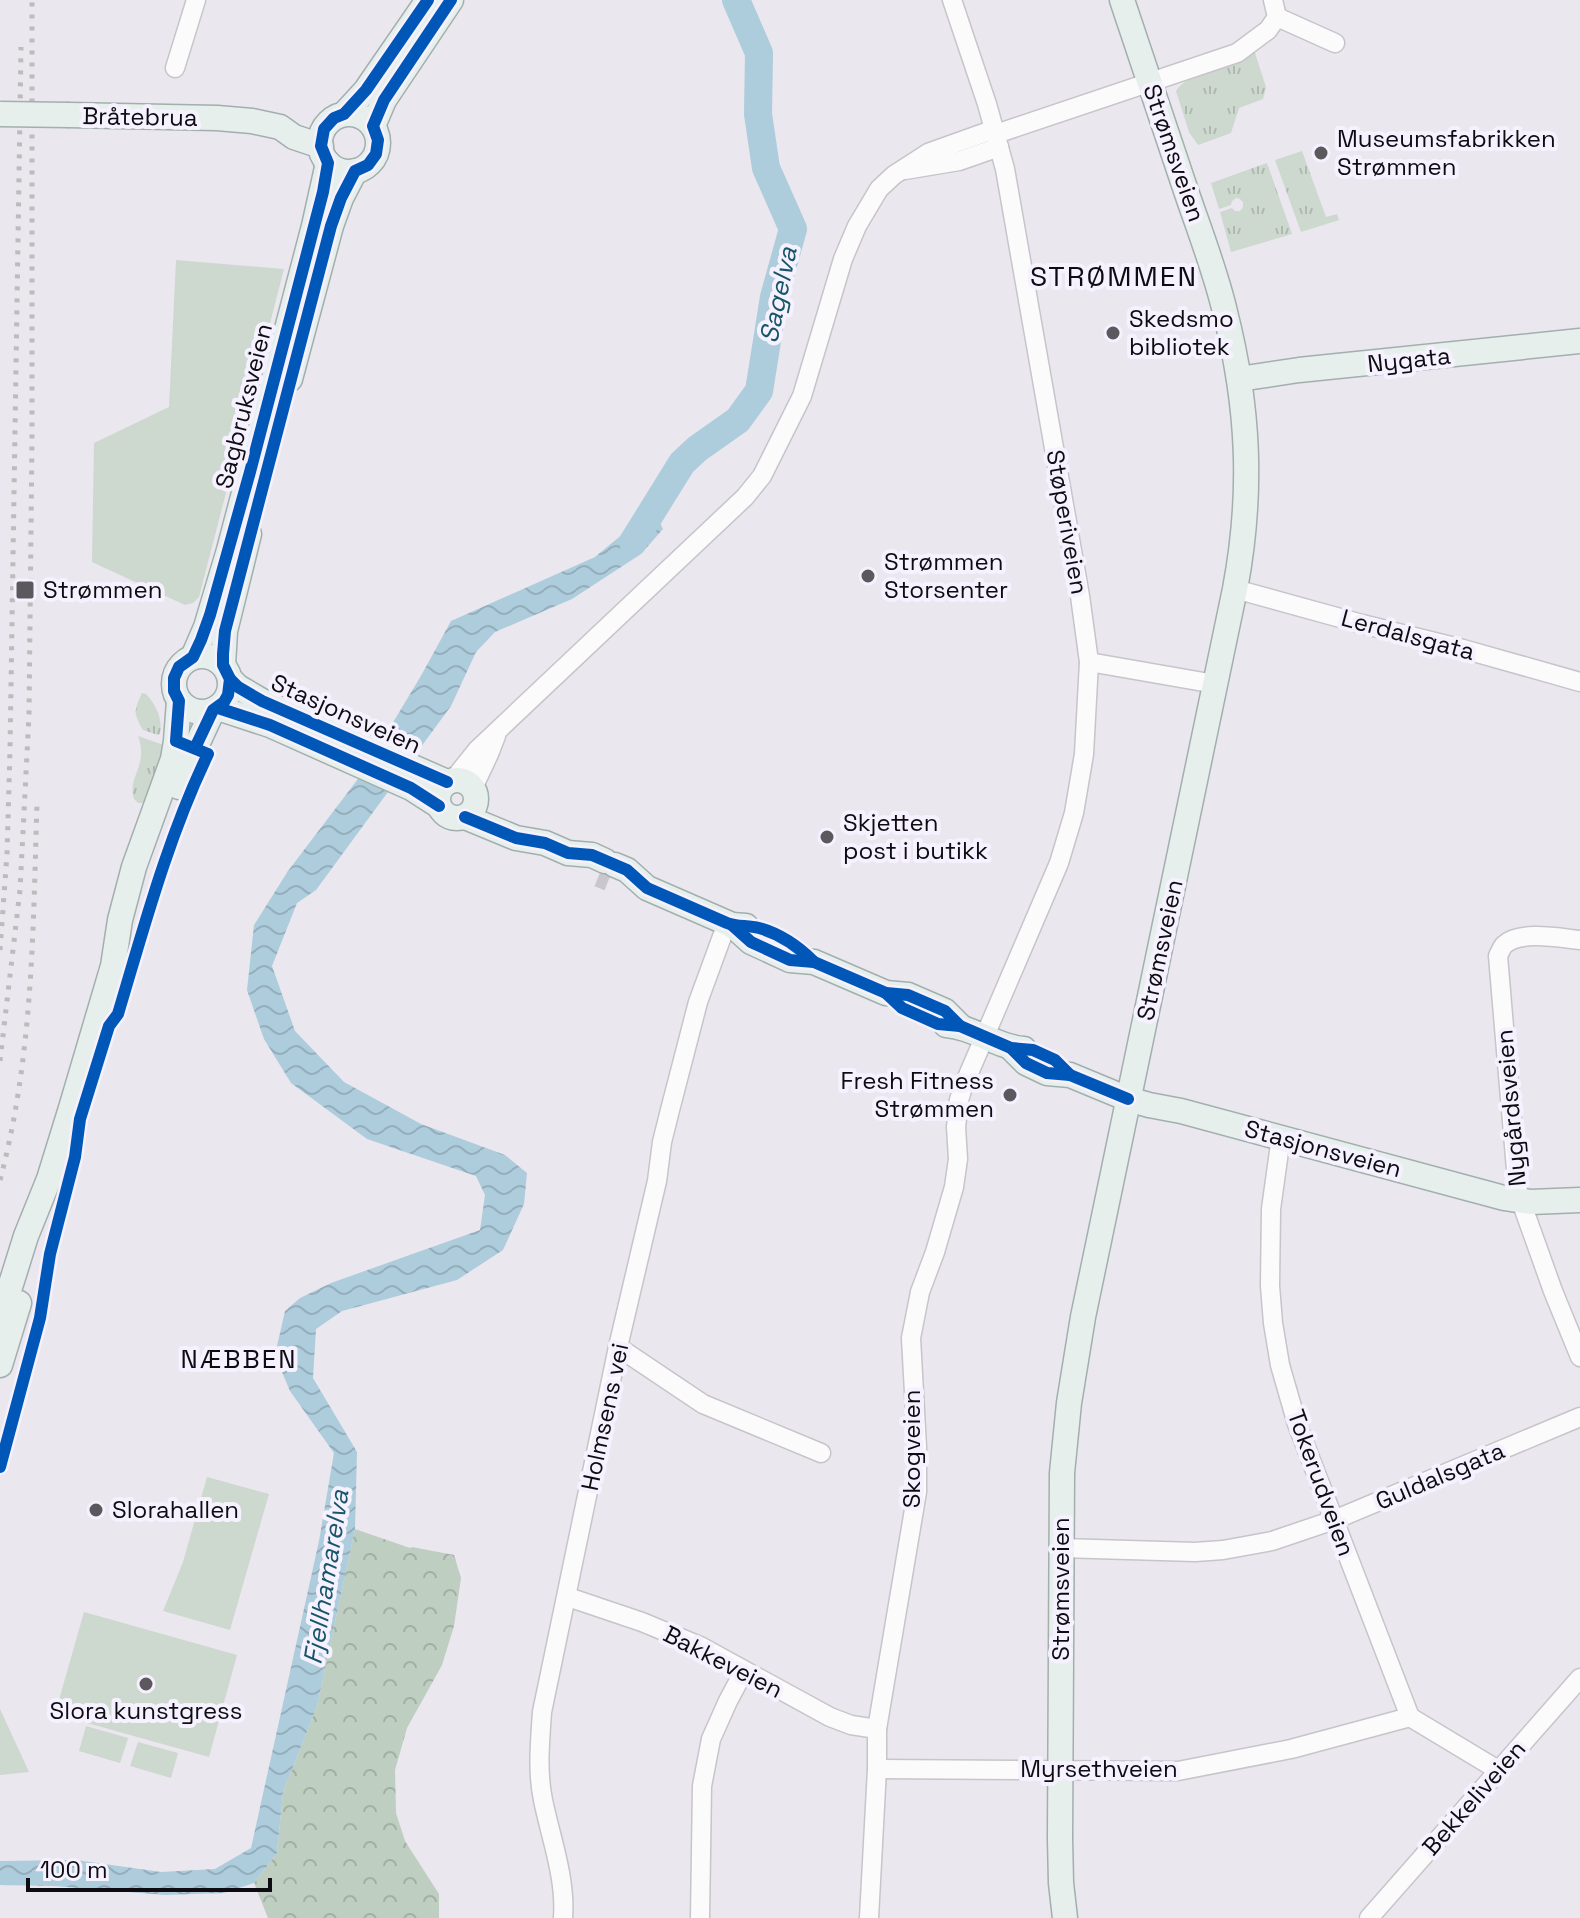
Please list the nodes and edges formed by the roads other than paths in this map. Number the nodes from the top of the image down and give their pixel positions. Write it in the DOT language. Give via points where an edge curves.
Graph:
graph roads {
  1 [pos="196,0"];
  2 [pos="428,0"];
  3 [pos="451,0"];
  4 [pos="952,0"];
  5 [pos="1122,0"];
  6 [pos="1275,8"];
  7 [pos="1335,43"];
  8 [pos="175,68"];
  9 [pos="1150,83"];
  10 [pos="0,114"];
  11 [pos="336,119"];
  12 [pos="373,126"];
  13 [pos="280,127"];
  14 [pos="997,136"];
  15 [pos="324,154"];
  16 [pos="355,171"];
  17 [pos="1580,341"];
  18 [pos="1239,379"];
  19 [pos="1235,589"];
  20 [pos="188,659"];
  21 [pos="1089,662"];
  22 [pos="227,672"];
  23 [pos="1580,682"];
  24 [pos="1215,684"];
  25 [pos="176,693"];
  26 [pos="215,709"];
  27 [pos="366,758"];
  28 [pos="415,780"];
  29 [pos="463,793"];
  30 [pos="730,924"];
  31 [pos="1580,940"];
  32 [pos="113,966"];
  33 [pos="985,1037"];
  34 [pos="1128,1099"];
  35 [pos="1281,1137"];
  36 [pos="49,1179"];
  37 [pos="1580,1200"];
  38 [pos="1520,1201"];
  39 [pos="0,1319"];
  40 [pos="618,1347"];
  41 [pos="1580,1357"];
  42 [pos="0,1365"];
  43 [pos="1580,1417"];
  44 [pos="821,1453"];
  45 [pos="1334,1520"];
  46 [pos="1061,1548"];
  47 [pos="568,1597"];
  48 [pos="744,1671"];
  49 [pos="1580,1678"];
  50 [pos="1410,1717"];
  51 [pos="877,1729"];
  52 [pos="877,1769"];
  53 [pos="1498,1770"];
  54 [pos="1061,1771"];
  55 [pos="563,1918"];
  56 [pos="700,1918"];
  57 [pos="869,1918"];
  58 [pos="1065,1918"];
  59 [pos="1369,1918"];
  1 -- 8 [label="street"];
  2 -- 11 [label="main road" via="366,90"];
  3 -- 12 [label="main road" via="384,100"];
  4 -- 14 [label="street, Støperiveien"];
  5 -- 9 [label="main road, Strømsveien"];
  6 -- 7 [label="street"];
  6 -- 9 [label="street" via="1268,30 1237,53"];
  9 -- 14 [label="street"];
  9 -- 18 [label="main road, Strømsveien" via="1222,299"];
  10 -- 13 [label="main road, Bråtebrua, bridge" via="217,118"];
  11 -- 12 [label="main road" via="355,114"];
  11 -- 13 [label="main road, Bråtebrua"];
  11 -- 15 [label="main road" via="321,135"];
  12 -- 16 [label="main road" via="376,154"];
  13 -- 15 [label="main road, Bråtebrua"];
  14 -- 21 [label="street, Støperiveien"];
  14 -- 29 [label="street" via="959,161 902,170 879,189 850,240 802,396 762,476 498,731"];
  15 -- 16 [label="main road" via="340,171"];
  15 -- 20 [label="main road, Sagbruksveien" via="314,226 232,537 206,627"];
  16 -- 22 [label="main road, Sagbruksveien" via="331,226 225,631"];
  17 -- 18 [label="main road, Nygata"];
  18 -- 19 [label="main road, Strømsveien" via="1247,490"];
  19 -- 23 [label="street, Lerdalsgata"];
  19 -- 24 [label="main road, Strømsveien"];
  20 -- 22 [label="main road" via="209,656"];
  20 -- 25 [label="main road" via="176,672"];
  21 -- 24 [label="street"];
  21 -- 33 [label="street, Støperiveien" via="1084,754 1068,838"];
  22 -- 26 [label="main road" via="228,695"];
  22 -- 27 [label="main road, Stasjonsveien" via="238,687"];
  24 -- 34 [label="main road, Strømsveien"];
  25 -- 26 [label="main road" via="194,712"];
  25 -- 32 [label="main road" via="173,759 134,867"];
  26 -- 27 [label="main road, Stasjonsveien"];
  26 -- 32 [label="main road" via="187,766 133,924"];
  27 -- 28 [label="main road, Stasjonsveien"];
  28 -- 29 [label="main road, Stasjonsveien"];
  28 -- 29 [label="main road, Stasjonsveien" via="439,806 440,790"];
  29 -- 30 [label="main road, Stasjonsveien" via="522,824 586,869 627,870 647,888"];
  30 -- 33 [label="main road, Stasjonsveien" via="780,956 814,962 886,993 908,995"];
  30 -- 40 [label="street, Holmsens vei" via="698,1002"];
  31 -- 38 [label="street, Nygårdsveien" via="1515,939 1503,945 1498,956"];
  32 -- 36 [label="main road"];
  33 -- 34 [label="main road, Stasjonsveien" via="1033,1050 1055,1060 1070,1075"];
  33 -- 51 [label="street, Skogveien" via="959,1100 954,1187 913,1319 917,1492"];
  34 -- 35 [label="main road, Stasjonsveien"];
  34 -- 46 [label="main road, Strømsveien" via="1072,1381"];
  35 -- 38 [label="main road, Stasjonsveien"];
  35 -- 45 [label="street, Tokerudveien" via="1271,1209 1273,1323 1297,1424"];
  36 -- 39 [label="main road"];
  36 -- 42 [label="main road" via="38,1240"];
  37 -- 38 [label="main road, Stasjonsveien"];
  38 -- 41 [label="street, Nygårdsveien"];
  40 -- 44 [label="street" via="703,1404"];
  40 -- 47 [label="street, Holmsens vei"];
  43 -- 45 [label="street, Guldalsgata"];
  45 -- 46 [label="street, Guldalsgata" via="1272,1541 1223,1550"];
  45 -- 50 [label="street, Tokerudveien"];
  46 -- 54 [label="main road, Strømsveien"];
  47 -- 48 [label="street, Bakkeveien" via="700,1646"];
  47 -- 55 [label="street, Holmsens vei" via="542,1712 539,1764 563,1888"];
  48 -- 51 [label="street, Bakkeveien" via="830,1717"];
  48 -- 56 [label="street" via="711,1739 702,1786"];
  49 -- 53 [label="street, Bekkeliveien"];
  50 -- 53 [label="street"];
  50 -- 54 [label="street, Myrsethveien" via="1291,1749 1178,1771"];
  51 -- 52 [label="street, Skogveien"];
  52 -- 54 [label="street, Myrsethveien"];
  52 -- 57 [label="street, Skogveien"];
  53 -- 59 [label="street, Bekkeliveien"];
  54 -- 58 [label="main road, Strømsveien"];
}
